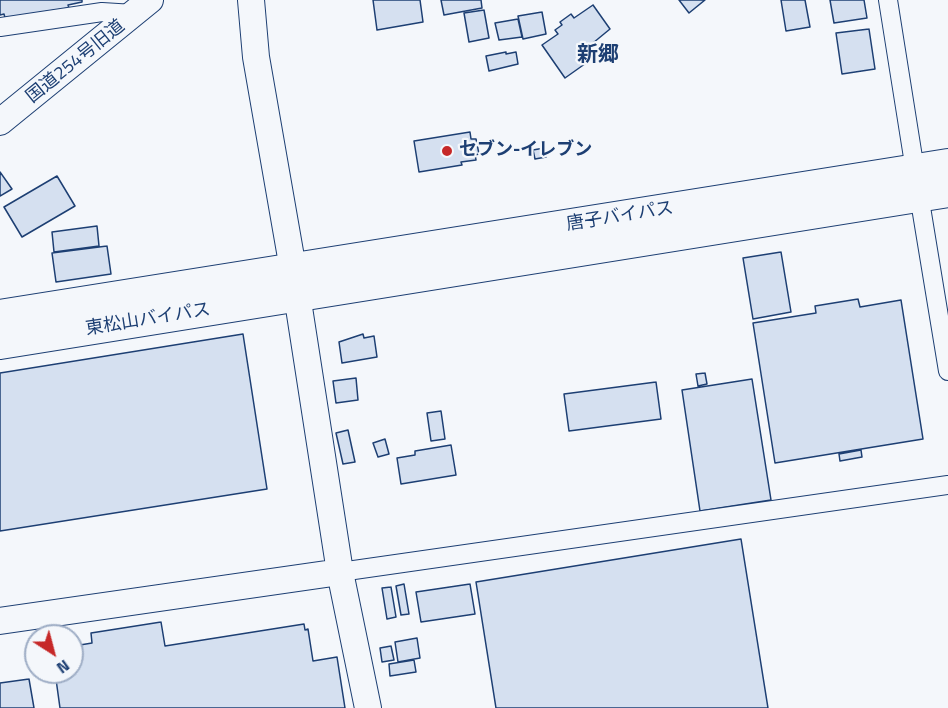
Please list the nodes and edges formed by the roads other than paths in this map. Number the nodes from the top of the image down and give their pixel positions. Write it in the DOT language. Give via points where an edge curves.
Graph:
graph roads {
  1 [pos="251,0"];
  2 [pos="888,0"];
  3 [pos="142,7"];
  4 [pos="0,27"];
  5 [pos="0,122"];
  6 [pos="948,165"];
  7 [pos="928,186"];
  8 [pos="295,283"];
  9 [pos="0,316"];
  10 [pos="0,343"];
  11 [pos="948,371"];
  12 [pos="948,485"];
  13 [pos="340,572"];
  14 [pos="0,621"];
  15 [pos="368,708"];
  1 -- 8 [label="street" via="256,57"];
  2 -- 7 [label="street"];
  3 -- 4 [label="street"];
  3 -- 5 [label="street, 国道254号旧道"];
  6 -- 7 [label="highway, 唐子バイパス"];
  7 -- 8 [label="highway, 唐子バイパス"];
  7 -- 11 [label="street"];
  8 -- 9 [label="highway, 東松山バイパス"];
  8 -- 10 [label="highway, 東松山バイパス"];
  8 -- 13 [label="street"];
  12 -- 13 [label="street"];
  13 -- 14 [label="street"];
  13 -- 15 [label="street"];
}
